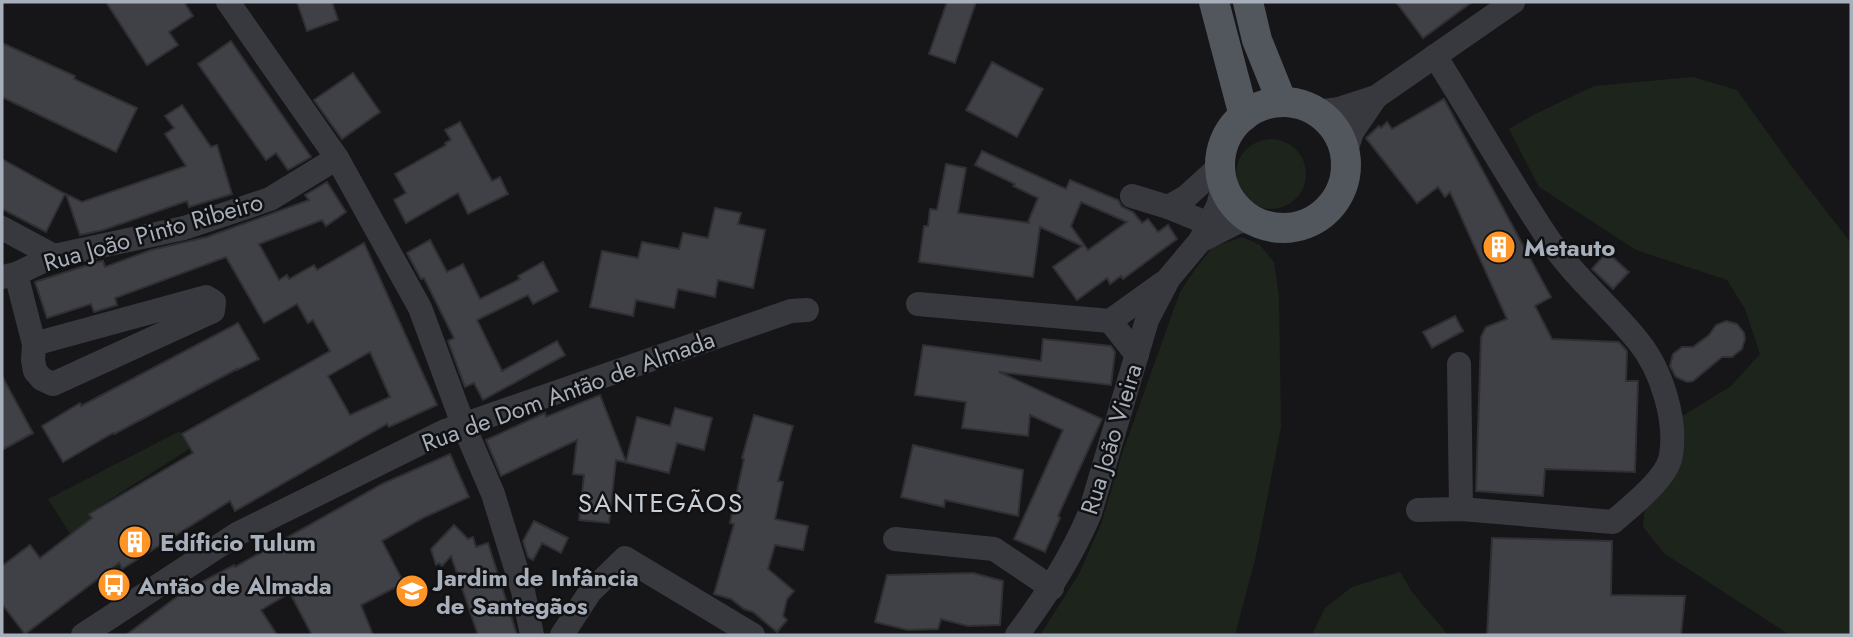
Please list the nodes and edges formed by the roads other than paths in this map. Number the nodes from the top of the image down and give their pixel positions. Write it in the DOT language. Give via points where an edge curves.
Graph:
graph roads {
  1 [pos="228,2"];
  2 [pos="1214,2"];
  3 [pos="1248,2"];
  4 [pos="1513,2"];
  5 [pos="1435,56"];
  6 [pos="1376,97"];
  7 [pos="1282,102"];
  8 [pos="1318,111"];
  9 [pos="1244,116"];
  10 [pos="1346,151"];
  11 [pos="337,158"];
  12 [pos="1222,176"];
  13 [pos="1132,197"];
  14 [pos="1168,207"];
  15 [pos="1254,222"];
  16 [pos="2,228"];
  17 [pos="1205,232"];
  18 [pos="54,256"];
  19 [pos="9,276"];
  20 [pos="1169,278"];
  21 [pos="918,304"];
  22 [pos="807,310"];
  23 [pos="1110,321"];
  24 [pos="34,344"];
  25 [pos="1137,355"];
  26 [pos="1459,364"];
  27 [pos="463,424"];
  28 [pos="1461,509"];
  29 [pos="1418,510"];
  30 [pos="895,539"];
  31 [pos="1052,588"];
  32 [pos="83,635"];
  33 [pos="533,635"];
  34 [pos="562,635"];
  35 [pos="753,635"];
  36 [pos="1017,635"];
  1 -- 11 [label="street"];
  2 -- 9 [label="main road"];
  3 -- 7 [label="main road"];
  4 -- 5 [label="street"];
  5 -- 6 [label="street"];
  5 -- 28 [label="street" via="1548,239 1640,343 1661,383 1673,420 1671,458 1649,492 1613,522"];
  6 -- 8 [label="street"];
  6 -- 10 [label="street" via="1352,132"];
  7 -- 8 [label="main road"];
  7 -- 9 [label="main road"];
  8 -- 10 [label="main road" via="1336,129"];
  9 -- 12 [label="main road" via="1230,131 1222,150"];
  10 -- 15 [label="main road" via="1343,189 1332,207 1295,228"];
  11 -- 18 [label="street, Rua João Pinto Ribeiro" via="270,199 184,228"];
  11 -- 27 [label="street" via="420,308"];
  12 -- 14 [label="street"];
  12 -- 15 [label="main road" via="1237,209"];
  12 -- 17 [label="street, Rua João Vieira" via="1218,206"];
  13 -- 14 [label="street"];
  14 -- 17 [label="street"];
  15 -- 17 [label="street, Rua João Vieira" via="1239,221"];
  16 -- 18 [label="street"];
  17 -- 20 [label="street, Rua João Vieira"];
  18 -- 19 [label="street, Rua João Pinto Ribeiro"];
  19 -- 24 [label="street"];
  20 -- 23 [label="street"];
  20 -- 25 [label="street, Rua João Vieira" via="1147,320"];
  21 -- 23 [label="street"];
  22 -- 27 [label="street, Rua de Dom Antão de Almada"];
  23 -- 25 [label="street"];
  24 -- 24 [label="street" via="35,371 53,384 213,311 214,302 206,297"];
  25 -- 31 [label="street, Rua João Vieira" via="1090,513"];
  26 -- 28 [label="street"];
  27 -- 32 [label="street, Rua de Dom Antão de Almada" via="237,534"];
  27 -- 33 [label="street" via="493,494"];
  28 -- 29 [label="street"];
  30 -- 31 [label="street" via="994,549"];
  31 -- 36 [label="street, Rua João Vieira"];
  34 -- 35 [label="street" via="590,592 625,558"];
}
